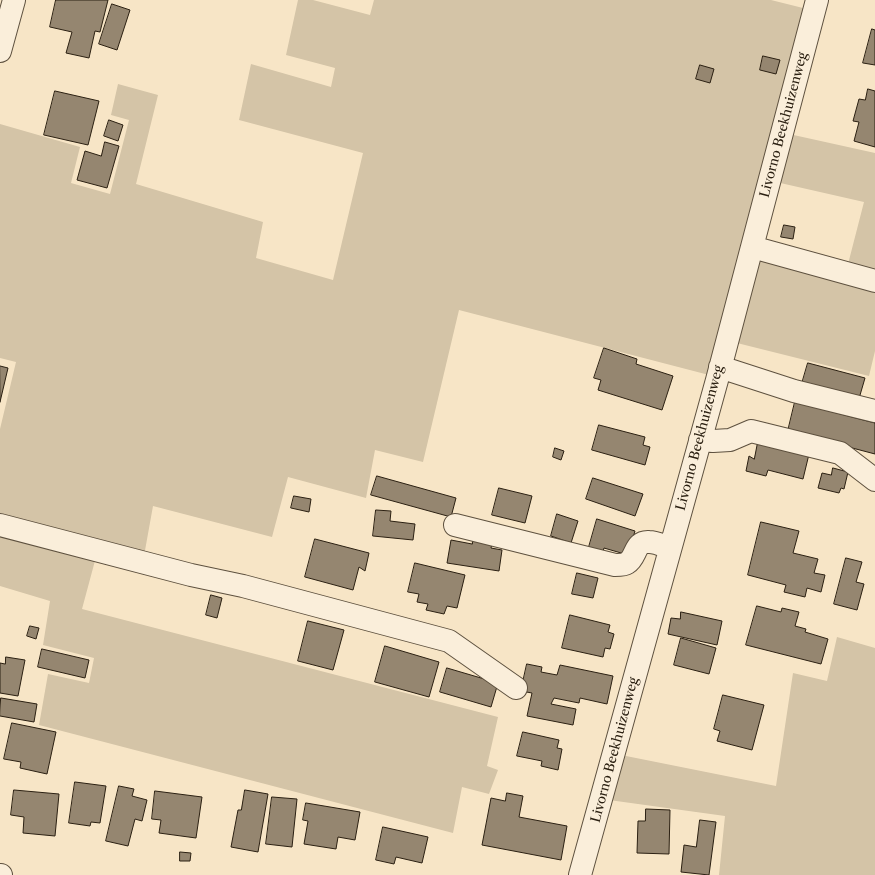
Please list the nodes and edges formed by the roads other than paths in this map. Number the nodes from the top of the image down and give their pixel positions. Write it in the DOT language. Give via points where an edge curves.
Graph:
graph roads {
  1 [pos="14,0"];
  2 [pos="817,0"];
  3 [pos="0,52"];
  4 [pos="752,247"];
  5 [pos="875,281"];
  6 [pos="720,367"];
  7 [pos="875,411"];
  8 [pos="700,440"];
  9 [pos="875,480"];
  10 [pos="0,525"];
  11 [pos="455,525"];
  12 [pos="670,548"];
  13 [pos="516,688"];
  14 [pos="580,875"];
  1 -- 3 [label="street"];
  2 -- 4 [label="street, Livorno Beekhuizenweg"];
  4 -- 5 [label="street"];
  4 -- 6 [label="street, Livorno Beekhuizenweg"];
  6 -- 7 [label="street" via="794,391"];
  6 -- 8 [label="street, Livorno Beekhuizenweg"];
  8 -- 9 [label="street" via="730,440 751,431 840,453"];
  8 -- 12 [label="street, Livorno Beekhuizenweg"];
  10 -- 13 [label="street" via="449,641"];
  11 -- 12 [label="street" via="615,565 629,562 638,546 645,542"];
  12 -- 14 [label="street, Livorno Beekhuizenweg"];
}
